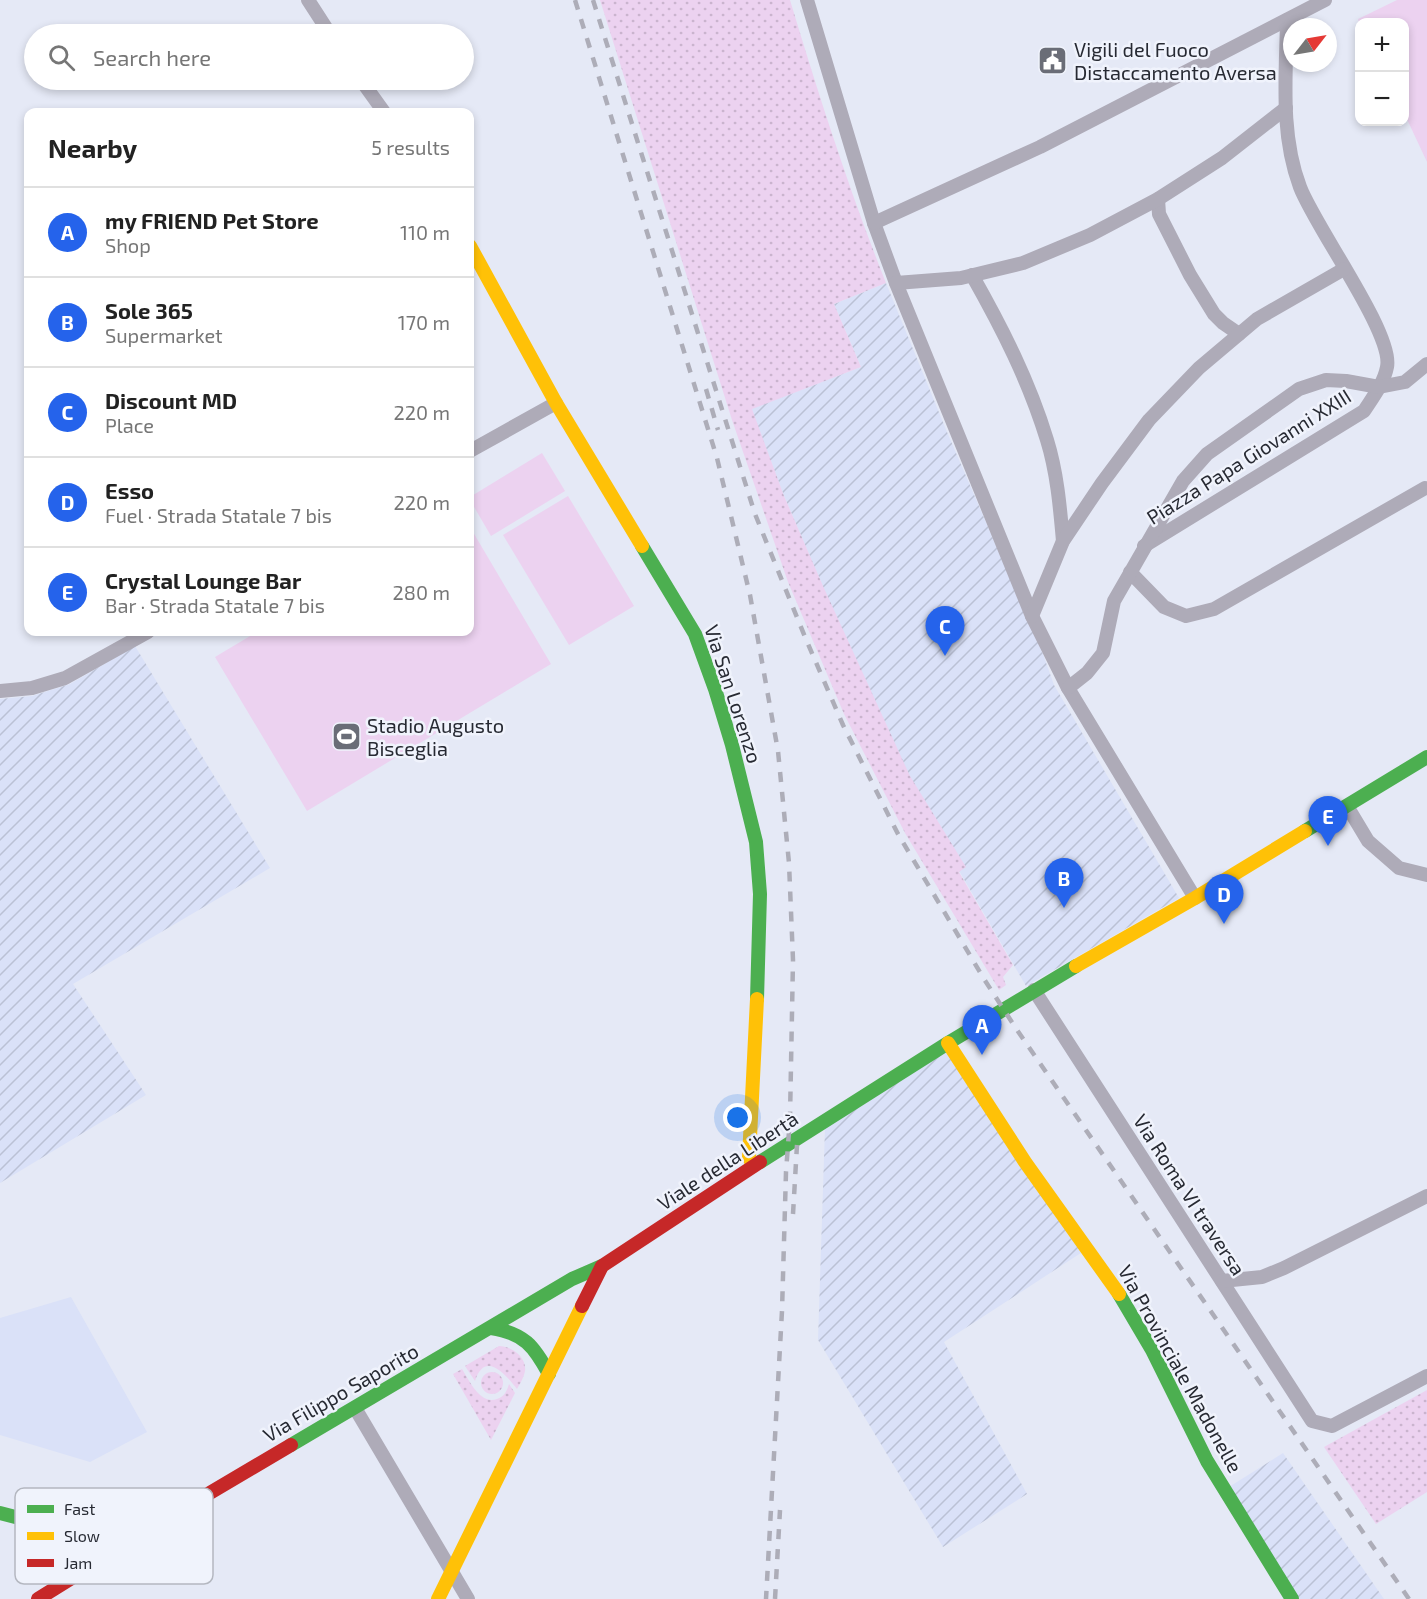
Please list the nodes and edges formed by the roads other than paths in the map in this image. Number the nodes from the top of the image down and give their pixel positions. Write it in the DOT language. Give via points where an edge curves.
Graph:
graph roads {
  1 [pos="308,0"];
  2 [pos="807,0"];
  3 [pos="1320,1"];
  4 [pos="1290,18"];
  5 [pos="1283,22"];
  6 [pos="324,24"];
  7 [pos="1286,72"];
  8 [pos="368,90"];
  9 [pos="381,108"];
  10 [pos="1286,108"];
  11 [pos="1158,199"];
  12 [pos="874,223"];
  13 [pos="474,253"];
  14 [pos="1344,269"];
  15 [pos="972,275"];
  16 [pos="896,283"];
  17 [pos="1239,334"];
  18 [pos="1427,364"];
  19 [pos="1379,387"];
  20 [pos="556,402"];
  21 [pos="474,449"];
  22 [pos="1425,488"];
  23 [pos="1063,541"];
  24 [pos="1144,546"];
  25 [pos="1130,572"];
  26 [pos="1032,616"];
  27 [pos="141,636"];
  28 [pos="1068,688"];
  29 [pos="0,691"];
  30 [pos="1427,757"];
  31 [pos="1347,806"];
  32 [pos="1427,875"];
  33 [pos="1195,898"];
  34 [pos="1034,990"];
  35 [pos="948,1043"];
  36 [pos="751,1139"];
  37 [pos="766,1158"];
  38 [pos="753,1166"];
  39 [pos="1427,1196"];
  40 [pos="602,1266"];
  41 [pos="1222,1281"];
  42 [pos="490,1328"];
  43 [pos="549,1374"];
  44 [pos="1427,1376"];
  45 [pos="355,1408"];
  46 [pos="213,1492"];
  47 [pos="0,1513"];
  48 [pos="15,1517"];
  49 [pos="451,1572"];
  50 [pos="61,1584"];
  51 [pos="38,1599"];
  52 [pos="438,1599"];
  53 [pos="468,1599"];
  54 [pos="1292,1599"];
  1 -- 6 [label="street"];
  2 -- 12 [label="street"];
  3 -- 4 [label="street"];
  5 -- 12 [label="street" via="1040,147"];
  7 -- 10 [label="street, Piazza Papa Giovanni XXIII"];
  8 -- 9 [label="street"];
  10 -- 11 [label="street" via="1222,158"];
  10 -- 14 [label="street, Piazza Papa Giovanni XXIII" via="1286,132 1300,187"];
  11 -- 15 [label="street" via="1090,235 1023,263"];
  11 -- 17 [label="street" via="1164,226 1195,284 1214,314"];
  12 -- 16 [label="street"];
  13 -- 20 [label="main road, Via San Lorenzo"];
  14 -- 17 [label="street" via="1257,319"];
  14 -- 19 [label="street, Piazza Papa Giovanni XXIII" via="1385,345 1388,365"];
  15 -- 16 [label="street"];
  15 -- 23 [label="street" via="1028,385 1048,442"];
  16 -- 26 [label="street"];
  17 -- 23 [label="street" via="1199,368 1149,420"];
  18 -- 19 [label="street" via="1405,382"];
  19 -- 24 [label="street, Piazza Papa Giovanni XXIII" via="1364,411"];
  19 -- 24 [label="street" via="1326,380 1299,389 1207,454 1183,481"];
  20 -- 21 [label="street"];
  20 -- 36 [label="main road, Via San Lorenzo" via="695,634 732,745 756,842 760,894"];
  22 -- 25 [label="street" via="1214,609 1186,616 1164,607"];
  23 -- 26 [label="street"];
  24 -- 25 [label="street"];
  25 -- 28 [label="street" via="1114,601 1103,653"];
  26 -- 28 [label="street"];
  27 -- 29 [label="street" via="65,678 32,688"];
  28 -- 33 [label="street"];
  30 -- 31 [label="main road, Viale della Libertà"];
  31 -- 32 [label="street" via="1368,841 1399,868"];
  31 -- 33 [label="main road, Viale della Libertà"];
  33 -- 34 [label="main road, Viale della Libertà"];
  34 -- 35 [label="main road, Viale della Libertà"];
  34 -- 41 [label="street, Via Roma VI traversa"];
  35 -- 37 [label="main road, Viale della Libertà"];
  35 -- 54 [label="main road, Via Provinciale Madonelle" via="1024,1162 1128,1307 1207,1461"];
  36 -- 37 [label="street"];
  36 -- 38 [label="main road, Via San Lorenzo" via="749,1157"];
  37 -- 38 [label="main road, Viale della Libertà"];
  38 -- 40 [label="main road, Viale della Libertà"];
  39 -- 41 [label="street" via="1284,1269 1262,1277"];
  40 -- 42 [label="main road, Via Filippo Saporito" via="572,1279"];
  40 -- 43 [label="main road"];
  41 -- 44 [label="street, Via Roma VI traversa" via="1312,1421 1332,1426"];
  42 -- 43 [label="main road" via="525,1338"];
  42 -- 45 [label="main road, Via Filippo Saporito"];
  43 -- 49 [label="main road"];
  45 -- 46 [label="main road, Via Filippo Saporito"];
  45 -- 49 [label="street"];
  47 -- 48 [label="main road"];
  49 -- 52 [label="main road"];
  49 -- 53 [label="street"];
  50 -- 51 [label="main road, Via Filippo Saporito"];
}
